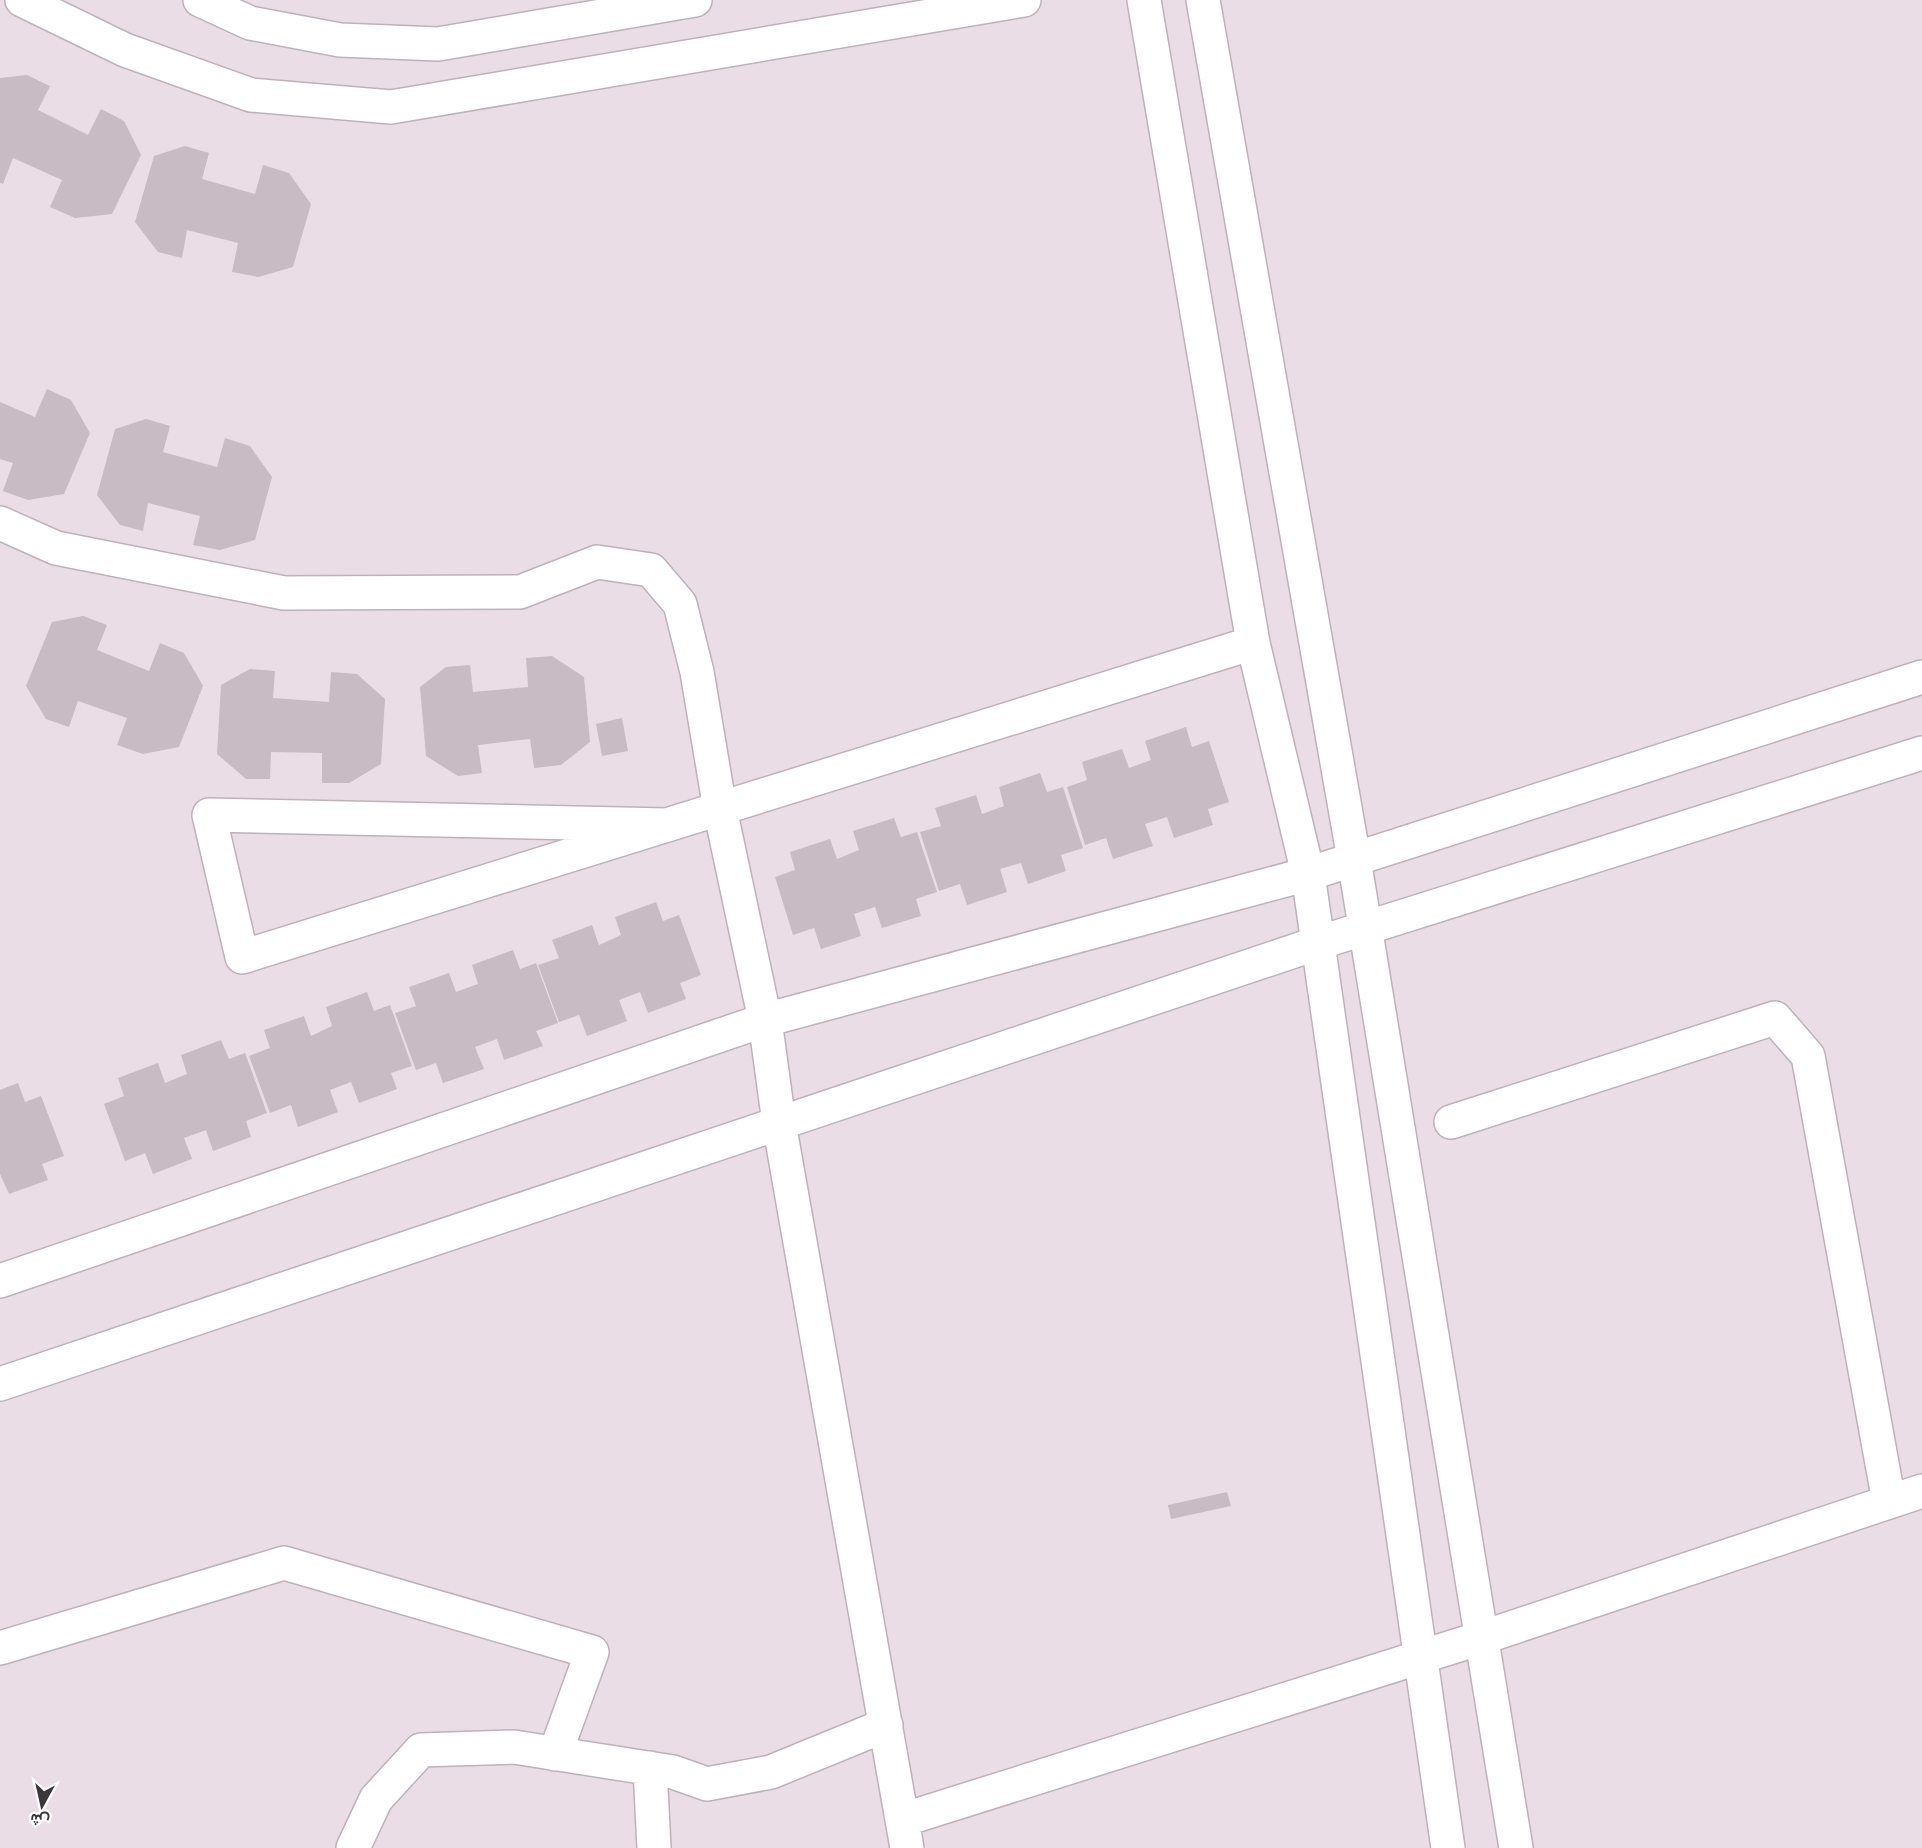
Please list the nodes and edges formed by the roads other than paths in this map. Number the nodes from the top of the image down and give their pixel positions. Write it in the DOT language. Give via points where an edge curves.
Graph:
graph roads {
  1 [pos="22,0"];
  2 [pos="200,0"];
  3 [pos="695,0"];
  4 [pos="1024,0"];
  5 [pos="1144,0"];
  6 [pos="1203,0"];
  7 [pos="0,523"];
  8 [pos="1253,643"];
  9 [pos="1922,677"];
  10 [pos="1922,753"];
  11 [pos="720,809"];
  12 [pos="667,825"];
  13 [pos="1354,859"];
  14 [pos="1308,874"];
  15 [pos="1365,928"];
  16 [pos="1318,943"];
  17 [pos="765,1020"];
  18 [pos="1451,1122"];
  19 [pos="779,1123"];
  20 [pos="0,1281"];
  21 [pos="0,1384"];
  22 [pos="1922,1491"];
  23 [pos="1889,1502"];
  24 [pos="1484,1637"];
  25 [pos="0,1648"];
  26 [pos="1421,1657"];
  27 [pos="886,1725"];
  28 [pos="555,1754"];
  29 [pos="650,1768"];
  30 [pos="904,1834"];
  31 [pos="353,1848"];
  32 [pos="654,1848"];
  33 [pos="1448,1848"];
  34 [pos="1516,1848"];
  1 -- 4 [label="street" via="125,50 251,95 391,107"];
  2 -- 3 [label="street" via="250,23 340,40 438,44"];
  5 -- 8 [label="street"];
  6 -- 13 [label="street"];
  7 -- 11 [label="street" via="56,548 284,593 520,592 597,562 651,570 680,604 697,672"];
  8 -- 11 [label="street"];
  8 -- 14 [label="street"];
  9 -- 13 [label="street"];
  10 -- 15 [label="street"];
  11 -- 12 [label="street"];
  11 -- 17 [label="street"];
  12 -- 12 [label="street" via="279,817 209,815 242,957"];
  13 -- 14 [label="street"];
  13 -- 15 [label="street"];
  14 -- 16 [label="street"];
  14 -- 17 [label="street"];
  15 -- 16 [label="street"];
  15 -- 24 [label="street"];
  16 -- 19 [label="street"];
  16 -- 26 [label="street"];
  17 -- 19 [label="street"];
  17 -- 20 [label="street"];
  18 -- 23 [label="street" via="1775,1018 1808,1056"];
  19 -- 21 [label="street"];
  19 -- 27 [label="street"];
  22 -- 23 [label="street"];
  23 -- 24 [label="street"];
  24 -- 26 [label="street"];
  24 -- 34 [label="street"];
  25 -- 28 [label="street" via="284,1563 592,1652"];
  26 -- 30 [label="street"];
  26 -- 33 [label="street"];
  27 -- 29 [label="street" via="771,1772 707,1784"];
  27 -- 30 [label="street"];
  28 -- 29 [label="street"];
  28 -- 31 [label="street" via="514,1747 421,1750 376,1799"];
  29 -- 32 [label="street"];
}
